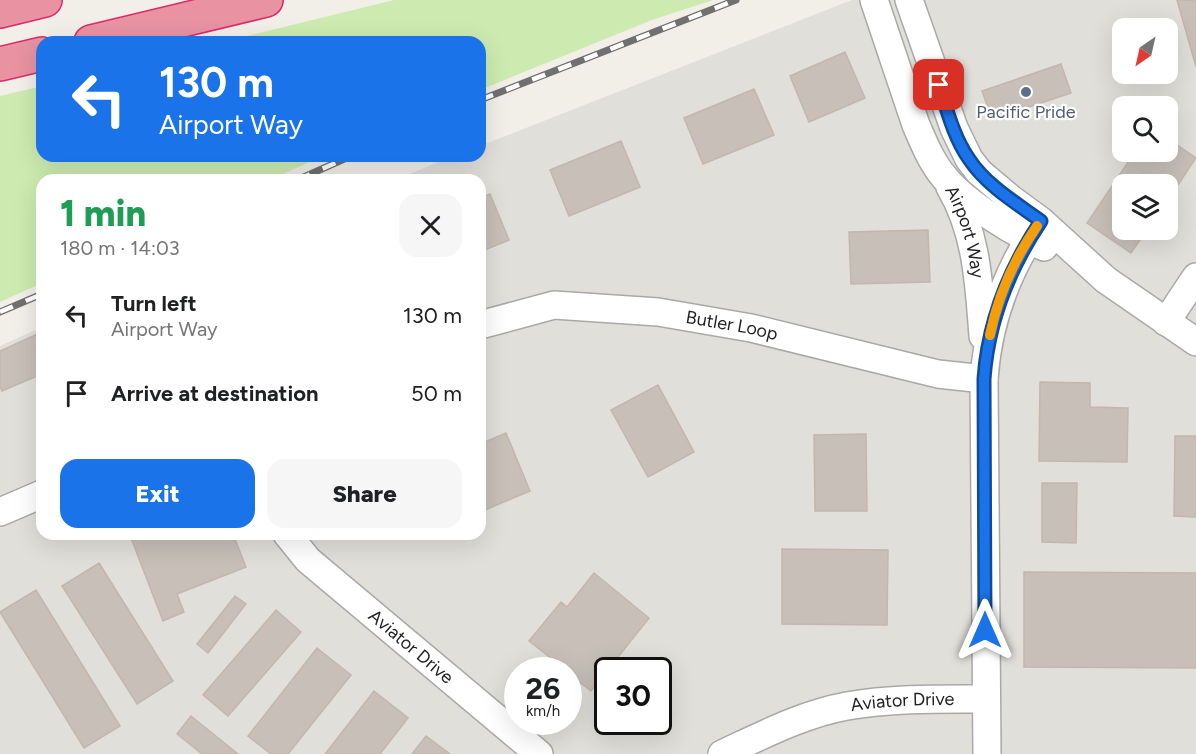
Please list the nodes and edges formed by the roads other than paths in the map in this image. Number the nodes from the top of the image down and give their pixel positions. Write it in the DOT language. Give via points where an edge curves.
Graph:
graph roads {
  1 [pos="45,0"];
  2 [pos="266,0"];
  3 [pos="874,0"];
  4 [pos="909,0"];
  5 [pos="0,11"];
  6 [pos="116,36"];
  7 [pos="36,55"];
  8 [pos="0,64"];
  9 [pos="945,179"];
  10 [pos="1034,230"];
  11 [pos="1196,276"];
  12 [pos="486,322"];
  13 [pos="1166,322"];
  14 [pos="1196,342"];
  15 [pos="985,370"];
  16 [pos="36,497"];
  17 [pos="0,512"];
  18 [pos="292,540"];
  19 [pos="986,699"];
  20 [pos="539,754"];
  21 [pos="722,754"];
  22 [pos="987,754"];
  1 -- 5 [label="highway"];
  2 -- 6 [label="highway"];
  3 -- 9 [label="street, Airport Way" via="916,125"];
  4 -- 10 [label="street, Airport Way" via="954,128 969,159"];
  7 -- 8 [label="highway"];
  9 -- 10 [label="street, Airport Way" via="962,195"];
  9 -- 15 [label="street, Airport Way" via="963,212 972,240"];
  10 -- 13 [label="street"];
  10 -- 15 [label="street, Airport Way" via="1001,297"];
  11 -- 13 [label="street"];
  12 -- 15 [label="street, Butler Loop" via="554,304 658,312 751,328 938,374"];
  13 -- 14 [label="street"];
  15 -- 19 [label="street, Airport Way"];
  16 -- 17 [label="street"];
  18 -- 20 [label="street, Aviator Drive" via="308,560"];
  19 -- 21 [label="street, Aviator Drive" via="901,700 846,706 776,728"];
  19 -- 22 [label="street, Airport Way"];
}
